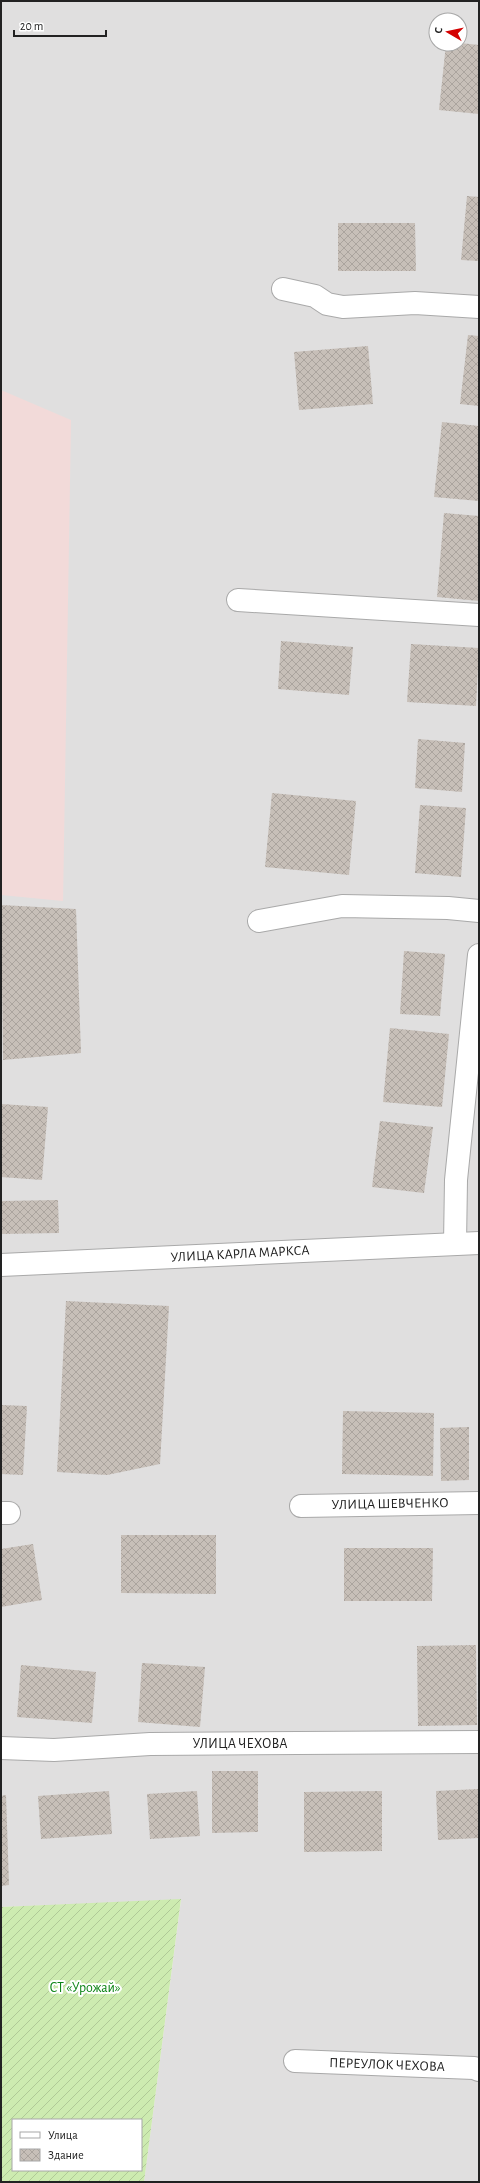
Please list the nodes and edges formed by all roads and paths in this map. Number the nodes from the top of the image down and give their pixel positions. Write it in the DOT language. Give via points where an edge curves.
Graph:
graph roads {
  1 [pos="283,289"];
  2 [pos="479,307"];
  3 [pos="238,600"];
  4 [pos="479,615"];
  5 [pos="479,911"];
  6 [pos="259,920"];
  7 [pos="479,954"];
  8 [pos="479,1243"];
  9 [pos="455,1244"];
  10 [pos="1,1265"];
  11 [pos="479,1503"];
  12 [pos="301,1506"];
  13 [pos="479,1742"];
  14 [pos="1,1748"];
  15 [pos="295,2061"];
  16 [pos="479,2070"];
  1 -- 2 [label="street" via="315,296 327,304 342,307 415,303"];
  3 -- 4 [label="street"];
  5 -- 6 [label="street" via="342,906"];
  7 -- 9 [label="street" via="456,1180"];
  8 -- 9 [label="street, УЛИЦА КАРЛА МАРКСА"];
  9 -- 10 [label="street, УЛИЦА КАРЛА МАРКСА"];
  11 -- 12 [label="street, УЛИЦА ШЕВЧЕНКО"];
  13 -- 14 [label="street, УЛИЦА ЧЕХОВА" via="150,1744 54,1750"];
  15 -- 16 [label="street, ПЕРЕУЛОК ЧЕХОВА"];
}
